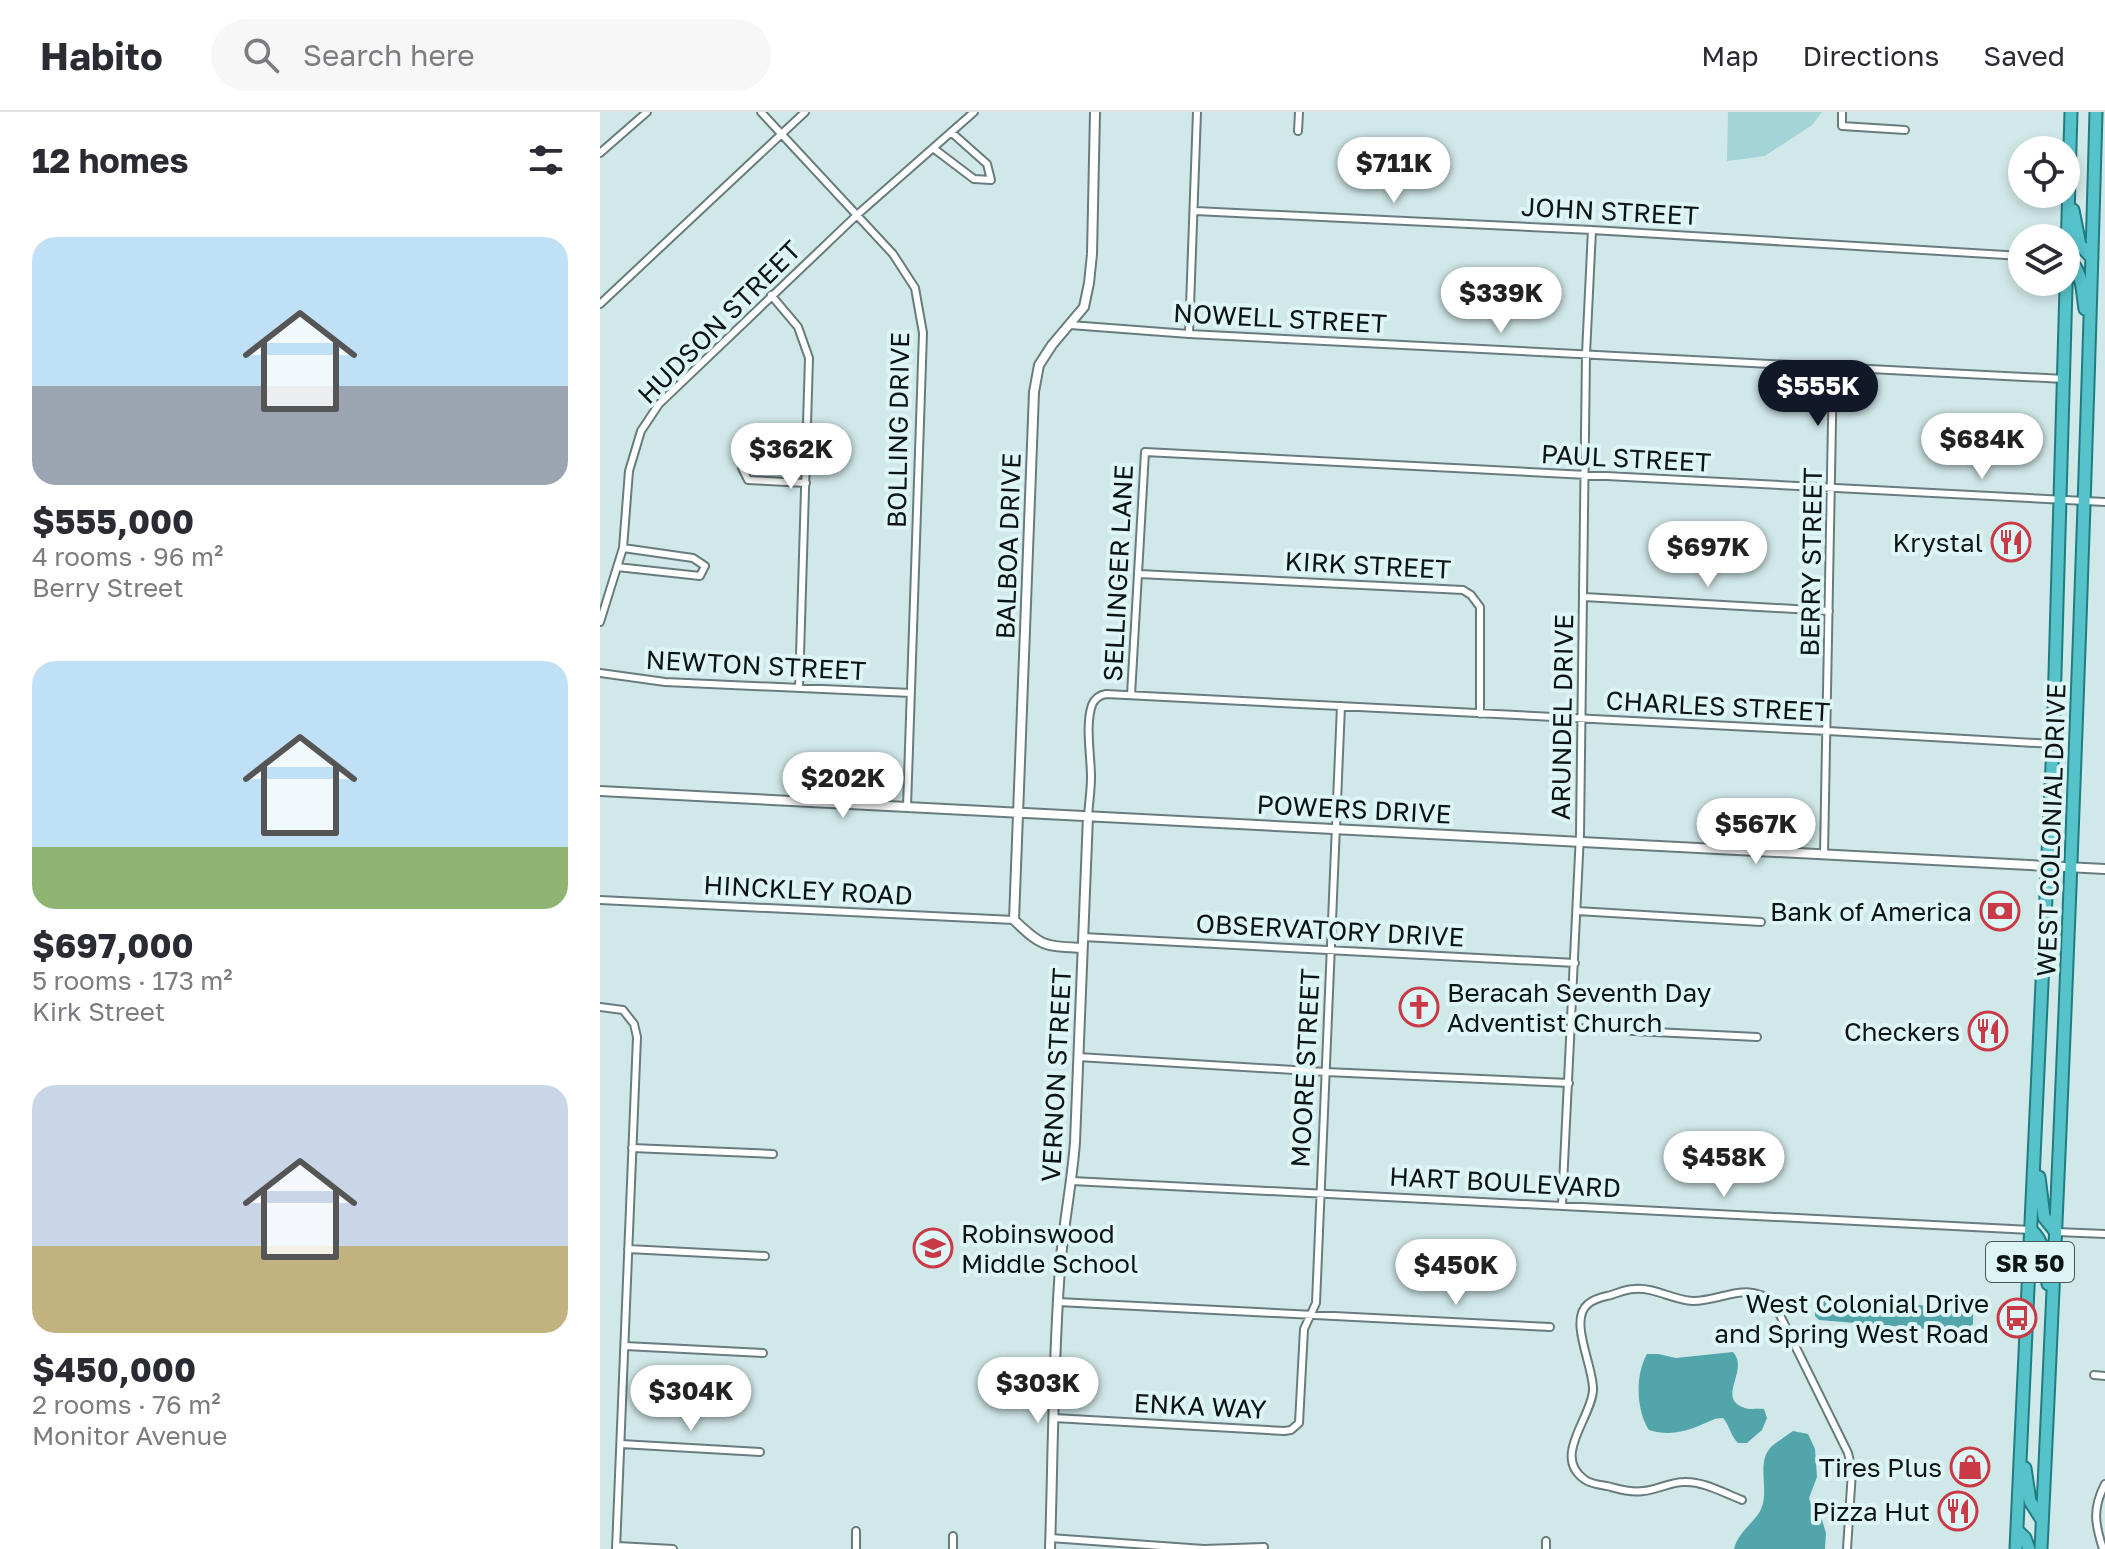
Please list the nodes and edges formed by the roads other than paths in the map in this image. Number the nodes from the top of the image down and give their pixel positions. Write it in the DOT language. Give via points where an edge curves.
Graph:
graph roads {
  1 [pos="647,112"];
  2 [pos="761,112"];
  3 [pos="805,112"];
  4 [pos="974,112"];
  5 [pos="1095,112"];
  6 [pos="1197,112"];
  7 [pos="1299,112"];
  8 [pos="1842,112"];
  9 [pos="2071,112"];
  10 [pos="2096,112"];
  11 [pos="1905,130"];
  12 [pos="1298,131"];
  13 [pos="951,132"];
  14 [pos="781,133"];
  15 [pos="2070,136"];
  16 [pos="933,148"];
  17 [pos="600,153"];
  18 [pos="2073,208"];
  19 [pos="1195,211"];
  20 [pos="858,214"];
  21 [pos="1592,230"];
  22 [pos="2008,255"];
  23 [pos="2092,258"];
  24 [pos="2080,283"];
  25 [pos="771,295"];
  26 [pos="2066,296"];
  27 [pos="600,304"];
  28 [pos="1070,325"];
  29 [pos="1189,334"];
  30 [pos="2089,334"];
  31 [pos="1586,354"];
  32 [pos="1833,367"];
  33 [pos="2064,379"];
  34 [pos="1145,452"];
  35 [pos="806,460"];
  36 [pos="1585,476"];
  37 [pos="806,483"];
  38 [pos="1832,489"];
  39 [pos="2061,500"];
  40 [pos="2085,502"];
  41 [pos="2105,502"];
  42 [pos="623,548"];
  43 [pos="617,567"];
  44 [pos="1139,574"];
  45 [pos="1584,597"];
  46 [pos="1829,611"];
  47 [pos="600,622"];
  48 [pos="600,673"];
  49 [pos="799,688"];
  50 [pos="911,693"];
  51 [pos="1131,695"];
  52 [pos="1096,699"];
  53 [pos="1341,706"];
  54 [pos="1480,714"];
  55 [pos="1583,719"];
  56 [pos="1828,731"];
  57 [pos="2053,744"];
  58 [pos="600,791"];
  59 [pos="907,807"];
  60 [pos="1019,812"];
  61 [pos="1088,816"];
  62 [pos="1336,828"];
  63 [pos="1580,841"];
  64 [pos="1824,854"];
  65 [pos="2047,866"];
  66 [pos="2072,867"];
  67 [pos="2105,869"];
  68 [pos="600,900"];
  69 [pos="1577,911"];
  70 [pos="1014,920"];
  71 [pos="1761,922"];
  72 [pos="1083,937"];
  73 [pos="1082,948"];
  74 [pos="1331,950"];
  75 [pos="1575,963"];
  76 [pos="600,1007"];
  77 [pos="1572,1028"];
  78 [pos="1757,1037"];
  79 [pos="1078,1057"];
  80 [pos="1326,1072"];
  81 [pos="1569,1083"];
  82 [pos="2035,1145"];
  83 [pos="632,1148"];
  84 [pos="773,1154"];
  85 [pos="1072,1181"];
  86 [pos="1320,1193"];
  87 [pos="1562,1205"];
  88 [pos="2031,1230"];
  89 [pos="2055,1231"];
  90 [pos="2105,1234"];
  91 [pos="628,1249"];
  92 [pos="765,1256"];
  93 [pos="1058,1302"];
  94 [pos="1311,1315"];
  95 [pos="2051,1317"];
  96 [pos="1550,1327"];
  97 [pos="625,1346"];
  98 [pos="763,1353"];
  99 [pos="2094,1375"];
  100 [pos="2105,1376"];
  101 [pos="1054,1418"];
  102 [pos="1296,1428"];
  103 [pos="2021,1440"];
  104 [pos="621,1444"];
  105 [pos="760,1452"];
  106 [pos="2105,1484"];
  107 [pos="1742,1500"];
  108 [pos="2042,1520"];
  109 [pos="2017,1530"];
  110 [pos="856,1531"];
  111 [pos="953,1536"];
  112 [pos="1050,1538"];
  113 [pos="1546,1541"];
  114 [pos="1264,1547"];
  115 [pos="616,1548"];
  116 [pos="673,1549"];
  117 [pos="856,1549"];
  118 [pos="953,1549"];
  119 [pos="1050,1549"];
  120 [pos="1546,1549"];
  121 [pos="1847,1549"];
  122 [pos="2016,1549"];
  123 [pos="2029,1549"];
  124 [pos="2041,1549"];
  125 [pos="2103,1549"];
  1 -- 17 [label="street"];
  2 -- 14 [label="street, BOLLING DRIVE"];
  3 -- 14 [label="street"];
  4 -- 13 [label="street, HUDSON STREET"];
  5 -- 28 [label="street, BALBOA DRIVE" via="1089,283 1084,307"];
  6 -- 19 [label="street"];
  7 -- 12 [label="street"];
  8 -- 11 [label="street" via="1842,126"];
  9 -- 15 [label="highway, WEST COLONIAL DRIVE / SR 50"];
  10 -- 23 [label="highway, WEST COLONIAL DRIVE / SR 50"];
  13 -- 16 [label="street, HUDSON STREET"];
  13 -- 16 [label="street" via="987,164 991,180 974,179"];
  14 -- 20 [label="street, BOLLING DRIVE"];
  14 -- 27 [label="street"];
  16 -- 20 [label="street, HUDSON STREET"];
  18 -- 23 [label="highway" via="2080,245"];
  19 -- 21 [label="street, JOHN STREET"];
  19 -- 29 [label="street"];
  20 -- 25 [label="street, HUDSON STREET"];
  20 -- 50 [label="street, BOLLING DRIVE" via="915,288 923,333"];
  21 -- 22 [label="street, JOHN STREET"];
  21 -- 31 [label="street, ARUNDEL DRIVE"];
  23 -- 30 [label="highway, WEST COLONIAL DRIVE / SR 50"];
  24 -- 30 [label="highway"];
  25 -- 35 [label="street" via="798,327 809,358"];
  25 -- 42 [label="street, HUDSON STREET" via="680,382 641,431 629,471"];
  26 -- 33 [label="highway, WEST COLONIAL DRIVE / SR 50"];
  28 -- 29 [label="street, NOWELL STREET"];
  28 -- 60 [label="street, BALBOA DRIVE" via="1039,365 1034,392"];
  29 -- 31 [label="street, NOWELL STREET"];
  30 -- 40 [label="highway, WEST COLONIAL DRIVE / SR 50"];
  31 -- 32 [label="street, NOWELL STREET"];
  31 -- 36 [label="street, ARUNDEL DRIVE"];
  32 -- 33 [label="street, NOWELL STREET"];
  32 -- 38 [label="street, BERRY STREET"];
  33 -- 39 [label="highway, WEST COLONIAL DRIVE / SR 50"];
  34 -- 36 [label="street, PAUL STREET"];
  34 -- 44 [label="street, SELLINGER LANE"];
  35 -- 37 [label="street"];
  35 -- 37 [label="street" via="748,459 742,468 748,480"];
  36 -- 38 [label="street, PAUL STREET"];
  36 -- 45 [label="street, ARUNDEL DRIVE"];
  37 -- 49 [label="street"];
  38 -- 39 [label="street, PAUL STREET"];
  38 -- 46 [label="street, BERRY STREET"];
  39 -- 40 [label="street, PAUL STREET"];
  39 -- 57 [label="highway, WEST COLONIAL DRIVE / SR 50"];
  40 -- 41 [label="street, PAUL STREET"];
  40 -- 66 [label="highway, WEST COLONIAL DRIVE / SR 50"];
  42 -- 43 [label="street, HUDSON STREET"];
  42 -- 43 [label="street" via="693,558 705,566 700,576"];
  43 -- 47 [label="street, HUDSON STREET"];
  44 -- 51 [label="street, SELLINGER LANE"];
  44 -- 54 [label="street, KIRK STREET" via="1463,590 1480,607"];
  45 -- 46 [label="street"];
  45 -- 55 [label="street, ARUNDEL DRIVE"];
  46 -- 56 [label="street, BERRY STREET"];
  48 -- 49 [label="street, NEWTON STREET" via="665,682"];
  49 -- 50 [label="street, NEWTON STREET"];
  50 -- 59 [label="street, BOLLING DRIVE"];
  51 -- 52 [label="street, CHARLES STREET"];
  51 -- 53 [label="street, CHARLES STREET"];
  52 -- 61 [label="street, VERNON STREET" via="1090,722"];
  53 -- 54 [label="street, CHARLES STREET"];
  53 -- 62 [label="street, MOORE STREET"];
  54 -- 55 [label="street, CHARLES STREET"];
  55 -- 56 [label="street, CHARLES STREET"];
  55 -- 63 [label="street, ARUNDEL DRIVE"];
  56 -- 57 [label="street, CHARLES STREET"];
  56 -- 64 [label="street, BERRY STREET"];
  57 -- 65 [label="highway, WEST COLONIAL DRIVE / SR 50"];
  58 -- 59 [label="street, POWERS DRIVE"];
  59 -- 60 [label="street, POWERS DRIVE"];
  60 -- 61 [label="street, POWERS DRIVE"];
  60 -- 70 [label="street, BALBOA DRIVE"];
  61 -- 62 [label="street, POWERS DRIVE"];
  61 -- 72 [label="street, VERNON STREET"];
  62 -- 63 [label="street, POWERS DRIVE"];
  62 -- 74 [label="street, MOORE STREET"];
  63 -- 64 [label="street, POWERS DRIVE"];
  63 -- 69 [label="street, ARUNDEL DRIVE"];
  64 -- 65 [label="street, POWERS DRIVE"];
  65 -- 66 [label="street, POWERS DRIVE"];
  65 -- 82 [label="highway, WEST COLONIAL DRIVE / SR 50"];
  66 -- 67 [label="street, POWERS DRIVE"];
  66 -- 89 [label="highway, WEST COLONIAL DRIVE / SR 50"];
  68 -- 70 [label="street, HINCKLEY ROAD"];
  69 -- 71 [label="street"];
  69 -- 75 [label="street, ARUNDEL DRIVE"];
  70 -- 73 [label="street" via="1044,945"];
  72 -- 73 [label="street, VERNON STREET"];
  72 -- 74 [label="street, OBSERVATORY DRIVE"];
  73 -- 79 [label="street, VERNON STREET"];
  74 -- 75 [label="street, OBSERVATORY DRIVE"];
  74 -- 80 [label="street, MOORE STREET"];
  75 -- 77 [label="street, ARUNDEL DRIVE"];
  76 -- 83 [label="street" via="623,1010 637,1037"];
  77 -- 78 [label="street"];
  77 -- 81 [label="street, ARUNDEL DRIVE"];
  79 -- 80 [label="street"];
  79 -- 85 [label="street, VERNON STREET"];
  80 -- 81 [label="street"];
  80 -- 86 [label="street, MOORE STREET"];
  81 -- 87 [label="street, ARUNDEL DRIVE"];
  82 -- 88 [label="highway, WEST COLONIAL DRIVE / SR 50"];
  82 -- 89 [label="highway" via="2044,1217"];
  83 -- 84 [label="street"];
  83 -- 91 [label="street"];
  85 -- 86 [label="street, HART BOULEVARD"];
  85 -- 93 [label="street, VERNON STREET"];
  86 -- 87 [label="street, HART BOULEVARD"];
  86 -- 94 [label="street, MOORE STREET" via="1316,1303"];
  87 -- 88 [label="street, HART BOULEVARD"];
  88 -- 95 [label="highway" via="2042,1243"];
  88 -- 103 [label="highway, WEST COLONIAL DRIVE / SR 50"];
  89 -- 90 [label="street"];
  89 -- 95 [label="highway, WEST COLONIAL DRIVE / SR 50"];
  91 -- 92 [label="street"];
  91 -- 97 [label="street"];
  93 -- 94 [label="street"];
  93 -- 101 [label="street, VERNON STREET"];
  94 -- 96 [label="street"];
  94 -- 102 [label="street, MOORE STREET" via="1304,1329"];
  95 -- 108 [label="highway, WEST COLONIAL DRIVE / SR 50"];
  97 -- 98 [label="street"];
  97 -- 104 [label="street"];
  99 -- 100 [label="street"];
  101 -- 102 [label="street, ENKA WAY"];
  101 -- 112 [label="street, VERNON STREET"];
  103 -- 108 [label="highway" via="2030,1501"];
  103 -- 109 [label="highway, WEST COLONIAL DRIVE / SR 50"];
  104 -- 105 [label="street"];
  104 -- 115 [label="street"];
  106 -- 125 [label="street" via="2095,1520"];
  107 -- 121 [label="street" via="1682,1482 1630,1492 1585,1480 1575,1470 1572,1446 1593,1394 1580,1324 1586,1305 1635,1288 1697,1301 1747,1292 1763,1294 1774,1303 1848,1453 1852,1471"];
  108 -- 124 [label="highway, WEST COLONIAL DRIVE / SR 50"];
  109 -- 122 [label="highway, WEST COLONIAL DRIVE / SR 50"];
  109 -- 123 [label="highway"];
  110 -- 117 [label="street"];
  111 -- 118 [label="street"];
  112 -- 114 [label="street" via="1204,1549"];
  112 -- 119 [label="street, VERNON STREET"];
  113 -- 120 [label="street"];
  115 -- 116 [label="street"];
}
